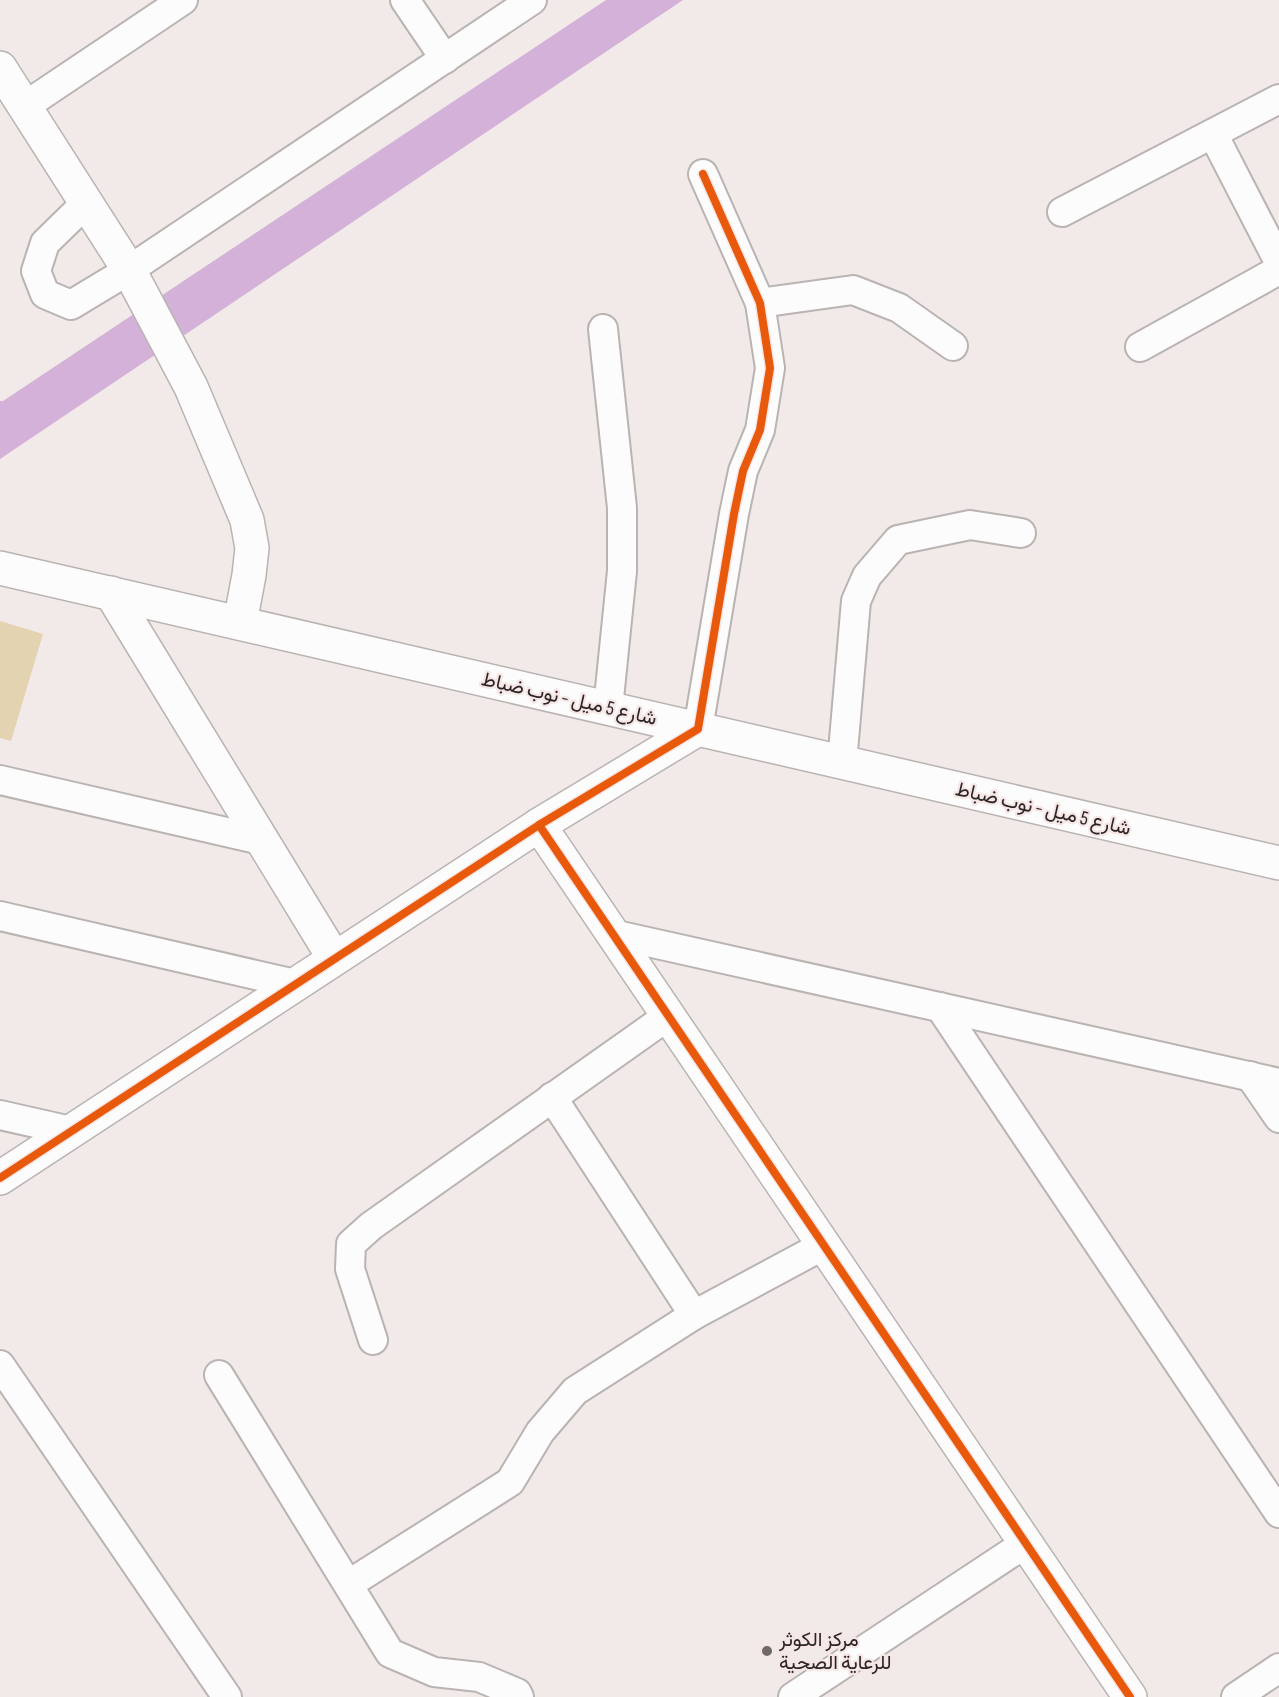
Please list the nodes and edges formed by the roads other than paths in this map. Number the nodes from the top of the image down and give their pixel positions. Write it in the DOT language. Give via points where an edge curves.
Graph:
graph roads {
  1 [pos="183,0"];
  2 [pos="405,0"];
  3 [pos="532,0"];
  4 [pos="445,58"];
  5 [pos="0,68"];
  6 [pos="1279,99"];
  7 [pos="25,106"];
  8 [pos="1213,134"];
  9 [pos="703,174"];
  10 [pos="85,204"];
  11 [pos="1062,212"];
  12 [pos="1279,262"];
  13 [pos="129,270"];
  14 [pos="1279,270"];
  15 [pos="760,303"];
  16 [pos="603,329"];
  17 [pos="953,346"];
  18 [pos="1140,347"];
  19 [pos="1021,533"];
  20 [pos="0,568"];
  21 [pos="111,593"];
  22 [pos="240,623"];
  23 [pos="608,708"];
  24 [pos="698,729"];
  25 [pos="842,763"];
  26 [pos="0,780"];
  27 [pos="538,825"];
  28 [pos="261,840"];
  29 [pos="1279,863"];
  30 [pos="0,916"];
  31 [pos="612,934"];
  32 [pos="334,958"];
  33 [pos="295,984"];
  34 [pos="940,1007"];
  35 [pos="668,1016"];
  36 [pos="1250,1076"];
  37 [pos="1279,1083"];
  38 [pos="552,1097"];
  39 [pos="0,1115"];
  40 [pos="1279,1118"];
  41 [pos="71,1131"];
  42 [pos="0,1178"];
  43 [pos="825,1245"];
  44 [pos="694,1315"];
  45 [pos="373,1340"];
  46 [pos="0,1365"];
  47 [pos="219,1376"];
  48 [pos="1279,1513"];
  49 [pos="1026,1543"];
  50 [pos="349,1584"];
  51 [pos="1279,1668"];
  52 [pos="226,1697"];
  53 [pos="519,1697"];
  54 [pos="793,1697"];
  55 [pos="1130,1697"];
  56 [pos="1236,1697"];
  1 -- 7 [label="street"];
  2 -- 4 [label="street"];
  3 -- 4 [label="street"];
  4 -- 13 [label="street"];
  5 -- 7 [label="street"];
  6 -- 8 [label="street"];
  7 -- 10 [label="street"];
  8 -- 11 [label="street"];
  8 -- 12 [label="street"];
  9 -- 15 [label="street"];
  10 -- 13 [label="street"];
  10 -- 13 [label="street" via="45,243 36,271 45,294 71,305"];
  13 -- 22 [label="street" via="191,387 247,520 252,548"];
  14 -- 18 [label="street"];
  15 -- 17 [label="street" via="853,290 899,308"];
  15 -- 24 [label="street" via="770,368 760,430 743,471 734,514"];
  16 -- 23 [label="street" via="622,508 622,571"];
  19 -- 25 [label="street" via="970,525 898,540 867,576 856,602"];
  20 -- 21 [label="street, شارع 5 ميل - نوب ضباط"];
  21 -- 22 [label="street, شارع 5 ميل - نوب ضباط"];
  21 -- 28 [label="street"];
  22 -- 23 [label="street, شارع 5 ميل - نوب ضباط"];
  23 -- 24 [label="street, شارع 5 ميل - نوب ضباط"];
  24 -- 25 [label="street, شارع 5 ميل - نوب ضباط"];
  24 -- 27 [label="street"];
  25 -- 29 [label="street, شارع 5 ميل - نوب ضباط"];
  26 -- 28 [label="street"];
  27 -- 31 [label="street"];
  27 -- 32 [label="street"];
  28 -- 32 [label="street"];
  30 -- 33 [label="street"];
  31 -- 34 [label="street"];
  31 -- 35 [label="street"];
  32 -- 33 [label="street"];
  33 -- 41 [label="street"];
  34 -- 36 [label="street"];
  34 -- 48 [label="street"];
  35 -- 38 [label="street"];
  35 -- 43 [label="street"];
  36 -- 37 [label="street"];
  36 -- 40 [label="street"];
  38 -- 44 [label="street"];
  38 -- 45 [label="street" via="351,1244 350,1269"];
  39 -- 41 [label="street"];
  41 -- 42 [label="street"];
  43 -- 44 [label="street"];
  43 -- 49 [label="street"];
  44 -- 50 [label="street" via="575,1391 540,1432 510,1482"];
  46 -- 52 [label="street"];
  47 -- 50 [label="street"];
  49 -- 54 [label="street"];
  49 -- 55 [label="street"];
  50 -- 53 [label="street" via="390,1653 434,1672 479,1677"];
  51 -- 56 [label="street"];
}
